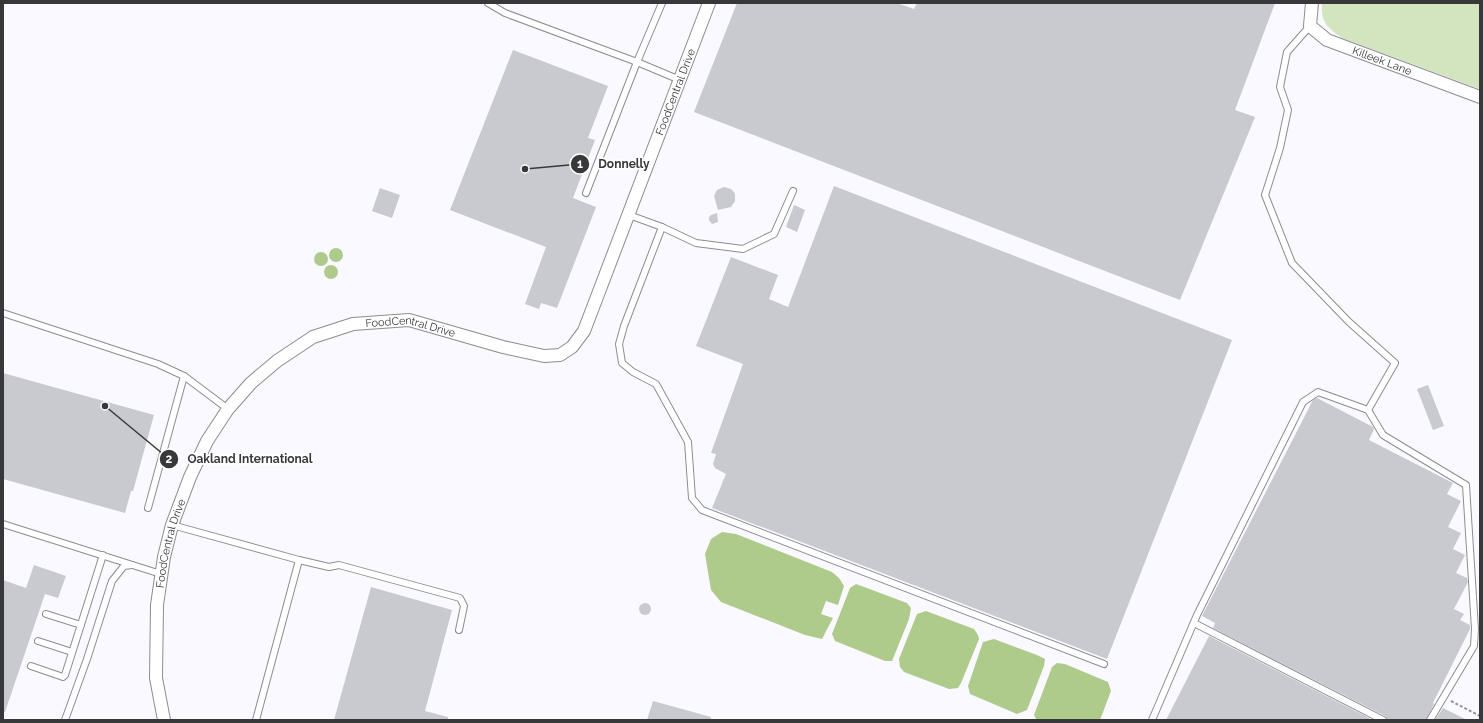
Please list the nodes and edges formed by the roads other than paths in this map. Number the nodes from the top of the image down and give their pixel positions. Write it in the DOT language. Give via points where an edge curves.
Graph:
graph roads {
  1 [pos="488,3"];
  2 [pos="662,3"];
  3 [pos="709,3"];
  4 [pos="1312,3"];
  5 [pos="1310,26"];
  6 [pos="637,62"];
  7 [pos="680,80"];
  8 [pos="1480,97"];
  9 [pos="793,191"];
  10 [pos="586,193"];
  11 [pos="629,215"];
  12 [pos="662,227"];
  13 [pos="3,313"];
  14 [pos="184,376"];
  15 [pos="228,408"];
  16 [pos="1368,410"];
  17 [pos="148,508"];
  18 [pos="3,524"];
  19 [pos="172,525"];
  20 [pos="103,555"];
  21 [pos="300,560"];
  22 [pos="132,565"];
  23 [pos="161,574"];
  24 [pos="46,614"];
  25 [pos="1194,623"];
  26 [pos="81,625"];
  27 [pos="459,630"];
  28 [pos="38,640"];
  29 [pos="72,652"];
  30 [pos="1104,664"];
  31 [pos="31,666"];
  32 [pos="66,720"];
  33 [pos="164,720"];
  34 [pos="256,720"];
  35 [pos="1152,720"];
  36 [pos="1383,720"];
  37 [pos="1430,720"];
  1 -- 6 [label="lane" via="504,13"];
  2 -- 6 [label="lane"];
  3 -- 7 [label="street, FoodCentral Drive"];
  4 -- 5 [label="street"];
  5 -- 8 [label="street, Killeek Lane" via="1327,40"];
  5 -- 16 [label="lane" via="1287,52 1280,87 1288,110 1280,148 1265,194 1292,263 1349,322 1395,363"];
  6 -- 7 [label="lane"];
  6 -- 10 [label="lane"];
  7 -- 11 [label="street, FoodCentral Drive"];
  9 -- 12 [label="lane" via="774,234 742,249 696,243"];
  11 -- 12 [label="lane"];
  11 -- 15 [label="street, FoodCentral Drive" via="584,331 572,347 560,354 544,356 525,352 409,320 354,324 313,337 277,361 251,383"];
  12 -- 30 [label="lane" via="619,344 622,363 656,384 688,442 692,498 702,510"];
  13 -- 14 [label="lane" via="158,364"];
  14 -- 15 [label="lane"];
  14 -- 17 [label="lane"];
  15 -- 19 [label="street, FoodCentral Drive" via="207,441"];
  16 -- 25 [label="lane" via="1318,392 1303,402"];
  16 -- 37 [label="lane" via="1383,435 1466,485 1474,646"];
  18 -- 20 [label="lane"];
  19 -- 21 [label="lane"];
  19 -- 23 [label="street, FoodCentral Drive"];
  20 -- 22 [label="lane"];
  20 -- 26 [label="lane"];
  21 -- 27 [label="lane" via="329,567 339,565 460,598 464,606"];
  21 -- 34 [label="lane"];
  22 -- 23 [label="lane"];
  22 -- 32 [label="lane" via="124,566 112,581"];
  23 -- 33 [label="street, FoodCentral Drive" via="156,605 156,678"];
  24 -- 26 [label="lane"];
  25 -- 35 [label="lane"];
  25 -- 36 [label="lane"];
  26 -- 29 [label="lane"];
  28 -- 29 [label="lane"];
  29 -- 31 [label="lane" via="63,677"];
}
